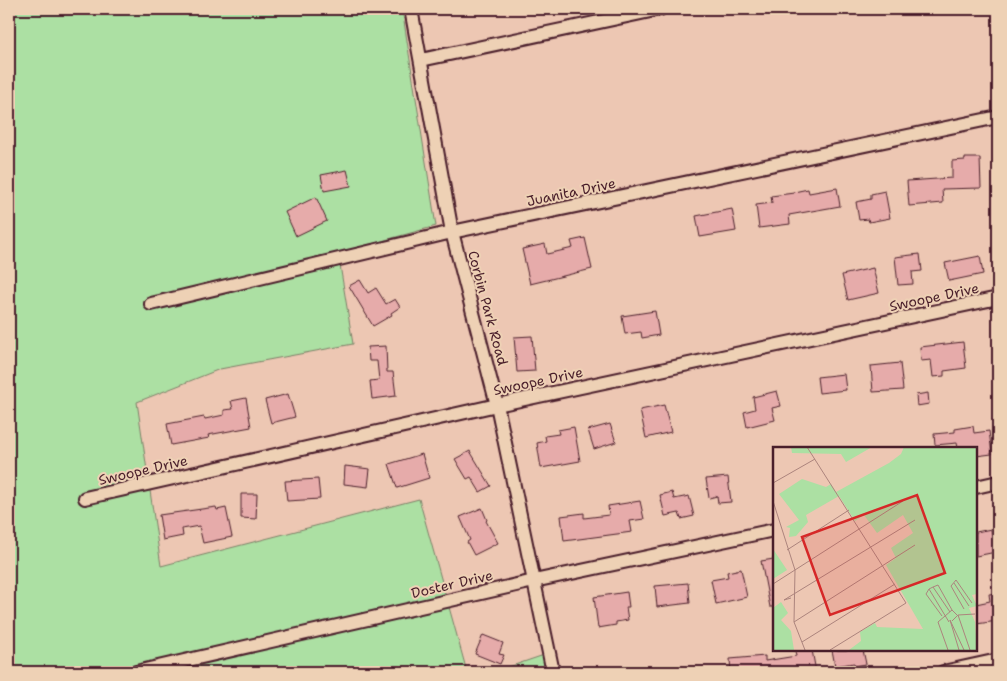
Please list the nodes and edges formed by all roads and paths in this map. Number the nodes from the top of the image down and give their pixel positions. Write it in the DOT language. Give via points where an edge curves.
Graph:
graph roads {
  1 [pos="411,9"];
  2 [pos="660,9"];
  3 [pos="421,60"];
  4 [pos="998,117"];
  5 [pos="452,232"];
  6 [pos="998,298"];
  7 [pos="151,304"];
  8 [pos="497,405"];
  9 [pos="998,482"];
  10 [pos="977,487"];
  11 [pos="85,498"];
  12 [pos="773,530"];
  13 [pos="534,580"];
  14 [pos="998,660"];
  15 [pos="136,672"];
  16 [pos="553,672"];
  17 [pos="943,672"];
  1 -- 3 [label="street, Corbin Park Road"];
  2 -- 3 [label="street"];
  3 -- 5 [label="street, Corbin Park Road"];
  4 -- 5 [label="street, Juanita Drive"];
  5 -- 7 [label="street, Juanita Drive"];
  5 -- 8 [label="street, Corbin Park Road"];
  6 -- 8 [label="street, Swoope Drive"];
  8 -- 11 [label="street, Swoope Drive"];
  8 -- 13 [label="street, Corbin Park Road"];
  9 -- 10 [label="street"];
  12 -- 13 [label="street, Doster Drive"];
  13 -- 15 [label="street, Doster Drive"];
  13 -- 16 [label="street, Corbin Park Road"];
  14 -- 17 [label="street"];
}
